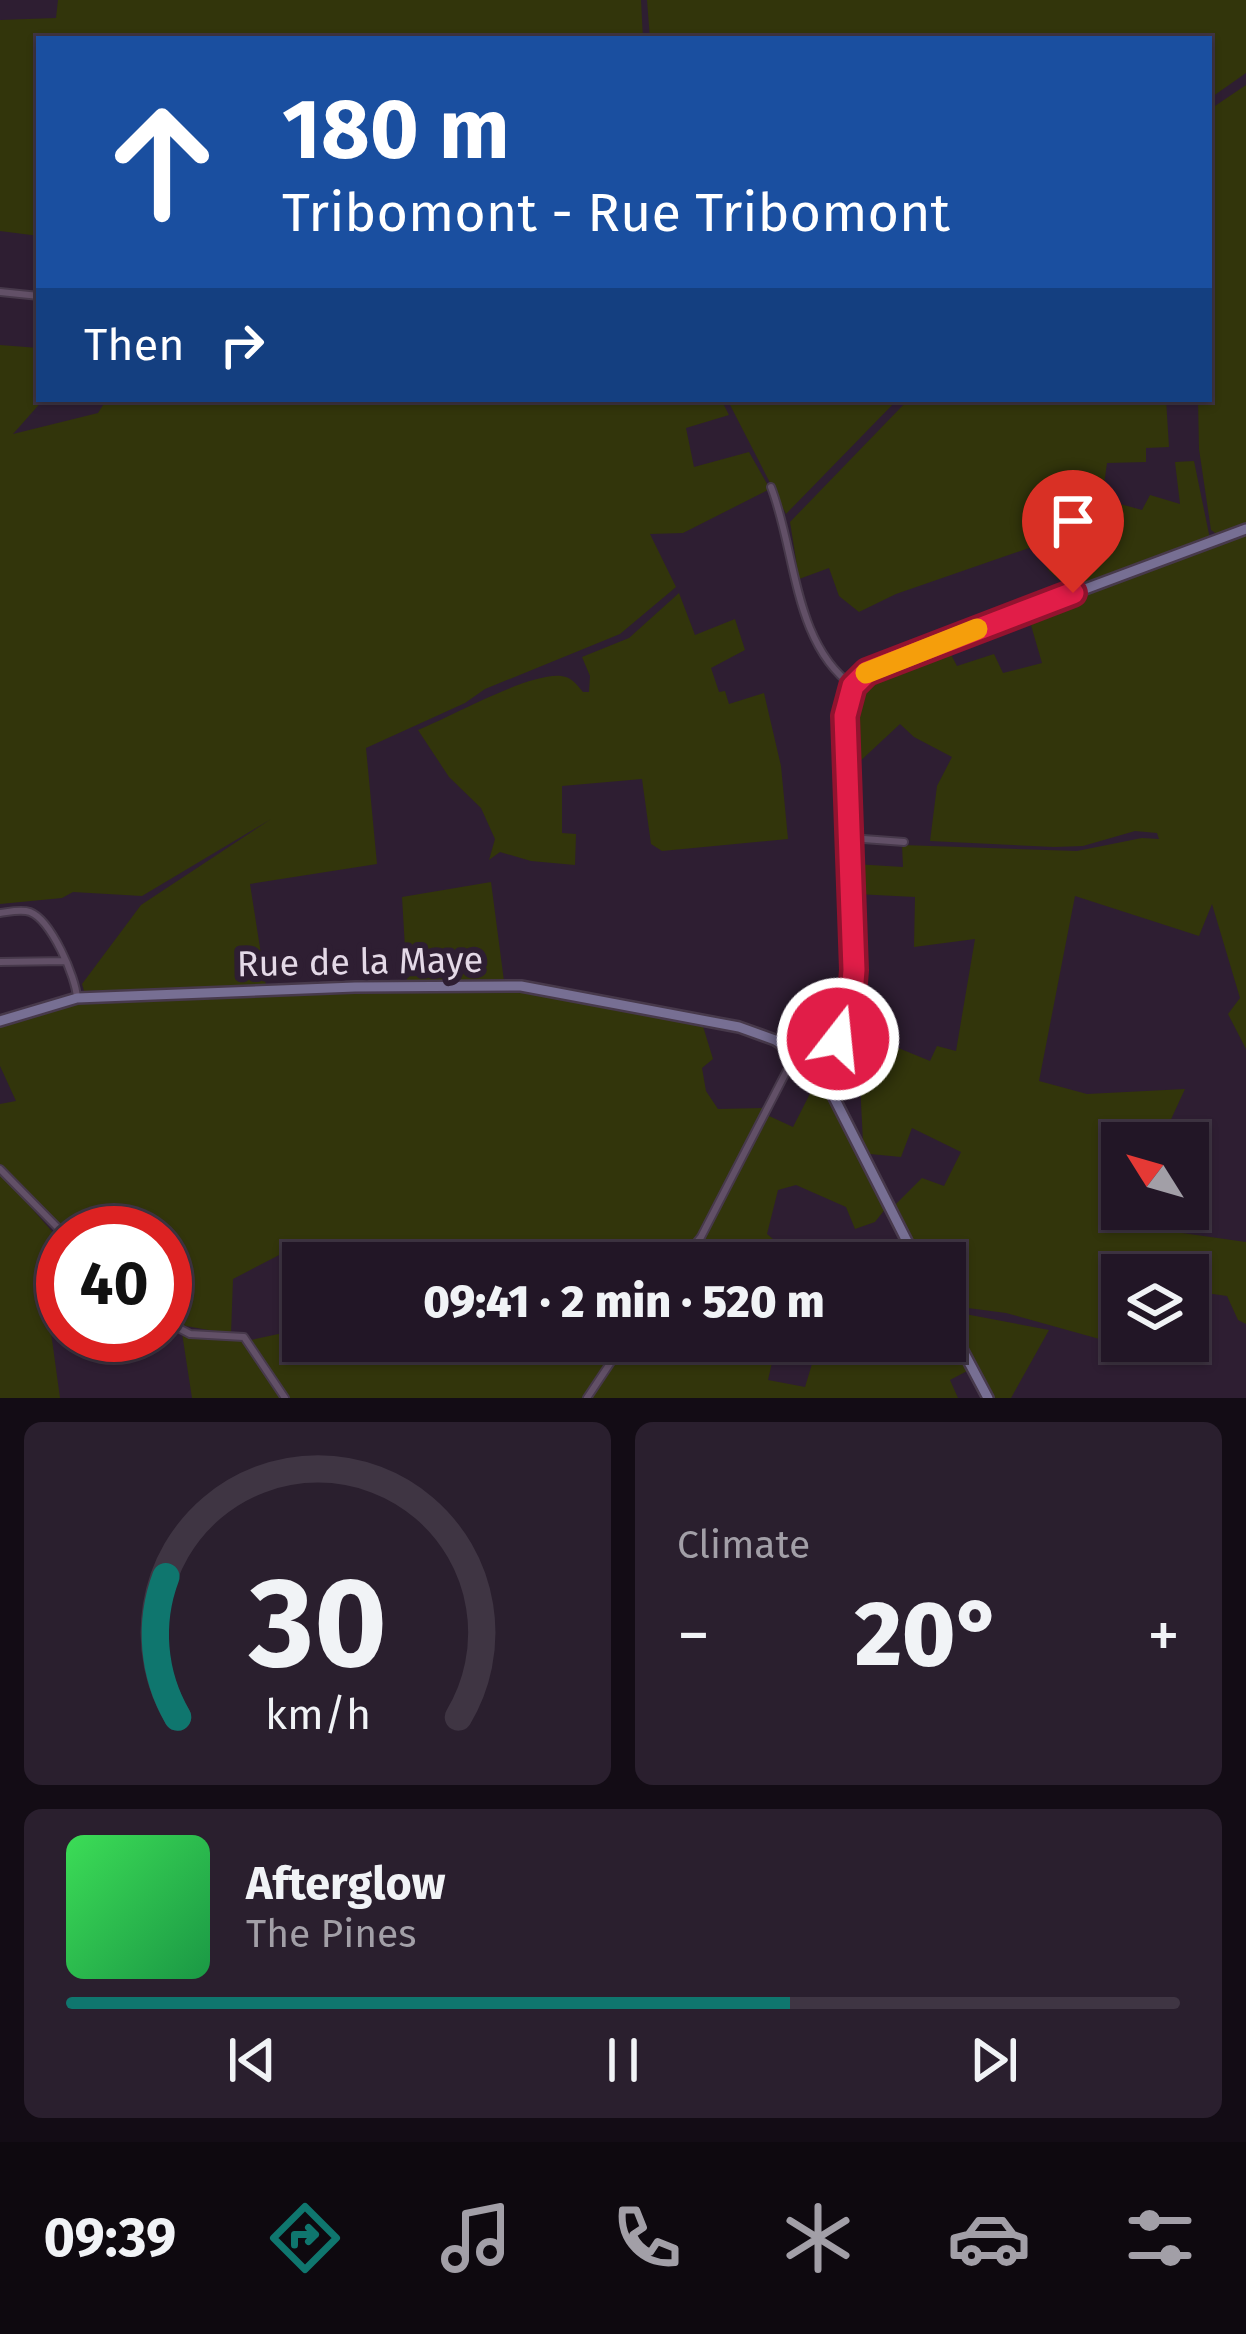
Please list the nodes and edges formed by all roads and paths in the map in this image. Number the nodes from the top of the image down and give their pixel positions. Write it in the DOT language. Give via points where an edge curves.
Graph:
graph roads {
  1 [pos="0,292"];
  2 [pos="36,296"];
  3 [pos="771,487"];
  4 [pos="1246,529"];
  5 [pos="853,686"];
  6 [pos="850,838"];
  7 [pos="904,842"];
  8 [pos="0,913"];
  9 [pos="66,961"];
  10 [pos="0,962"];
  11 [pos="77,998"];
  12 [pos="0,1021"];
  13 [pos="796,1053"];
  14 [pos="819,1068"];
  15 [pos="0,1169"];
  16 [pos="36,1208"];
  17 [pos="698,1242"];
  18 [pos="907,1242"];
  19 [pos="192,1334"];
  20 [pos="966,1357"];
  21 [pos="611,1362"];
  22 [pos="285,1398"];
  23 [pos="587,1398"];
  24 [pos="988,1398"];
  1 -- 2 [label="street"];
  3 -- 5 [label="street" via="799,598 827,663"];
  4 -- 5 [label="street" via="881,665"];
  5 -- 6 [label="street" via="845,716"];
  6 -- 7 [label="street"];
  6 -- 14 [label="street" via="850,1020"];
  8 -- 9 [label="street" via="34,914"];
  9 -- 10 [label="street"];
  9 -- 11 [label="street"];
  11 -- 12 [label="street, Rue de la Maye"];
  11 -- 13 [label="street, Rue de la Maye" via="521,986 722,1023"];
  13 -- 14 [label="street, Rue de la Maye"];
  13 -- 17 [label="street"];
  14 -- 18 [label="street"];
  15 -- 16 [label="street"];
  19 -- 22 [label="street" via="244,1337"];
  20 -- 24 [label="street"];
  21 -- 23 [label="street"];
}
